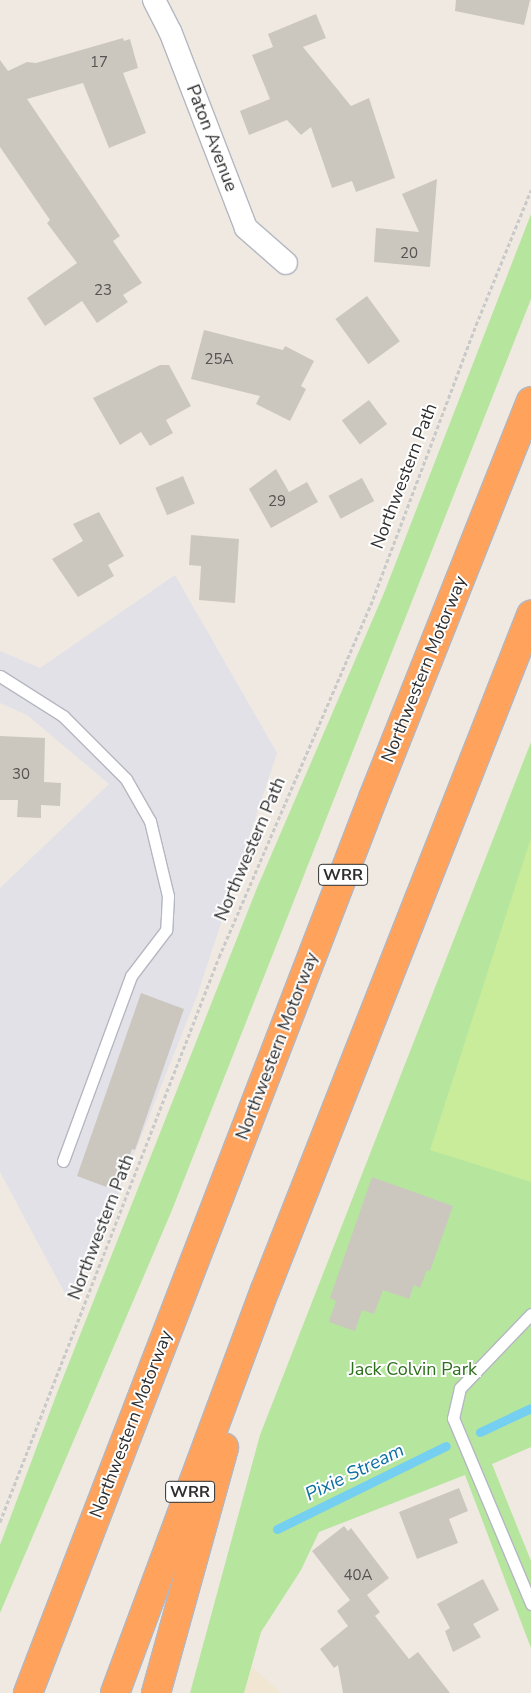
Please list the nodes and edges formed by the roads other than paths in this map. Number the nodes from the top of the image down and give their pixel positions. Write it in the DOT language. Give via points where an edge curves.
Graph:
graph roads {
  1 [pos="154,0"];
  2 [pos="286,263"];
  3 [pos="531,401"];
  4 [pos="531,615"];
  5 [pos="0,676"];
  6 [pos="64,1160"];
  7 [pos="266,1290"];
  8 [pos="531,1314"];
  9 [pos="159,1350"];
  10 [pos="531,1604"];
  11 [pos="9,1693"];
  12 [pos="28,1693"];
  13 [pos="115,1693"];
  14 [pos="156,1693"];
  1 -- 2 [label="street, Paton Avenue" via="170,31 246,228"];
  3 -- 9 [label="highway, Northwestern Motorway / WRR"];
  4 -- 7 [label="highway, WRR"];
  5 -- 6 [label="lane" via="63,716 126,780 150,821 168,896 166,930 130,976"];
  7 -- 13 [label="highway, WRR"];
  7 -- 14 [label="highway"];
  8 -- 10 [label="lane" via="460,1388 453,1418"];
  9 -- 11 [label="highway"];
  9 -- 12 [label="highway, Northwestern Motorway / WRR"];
}
